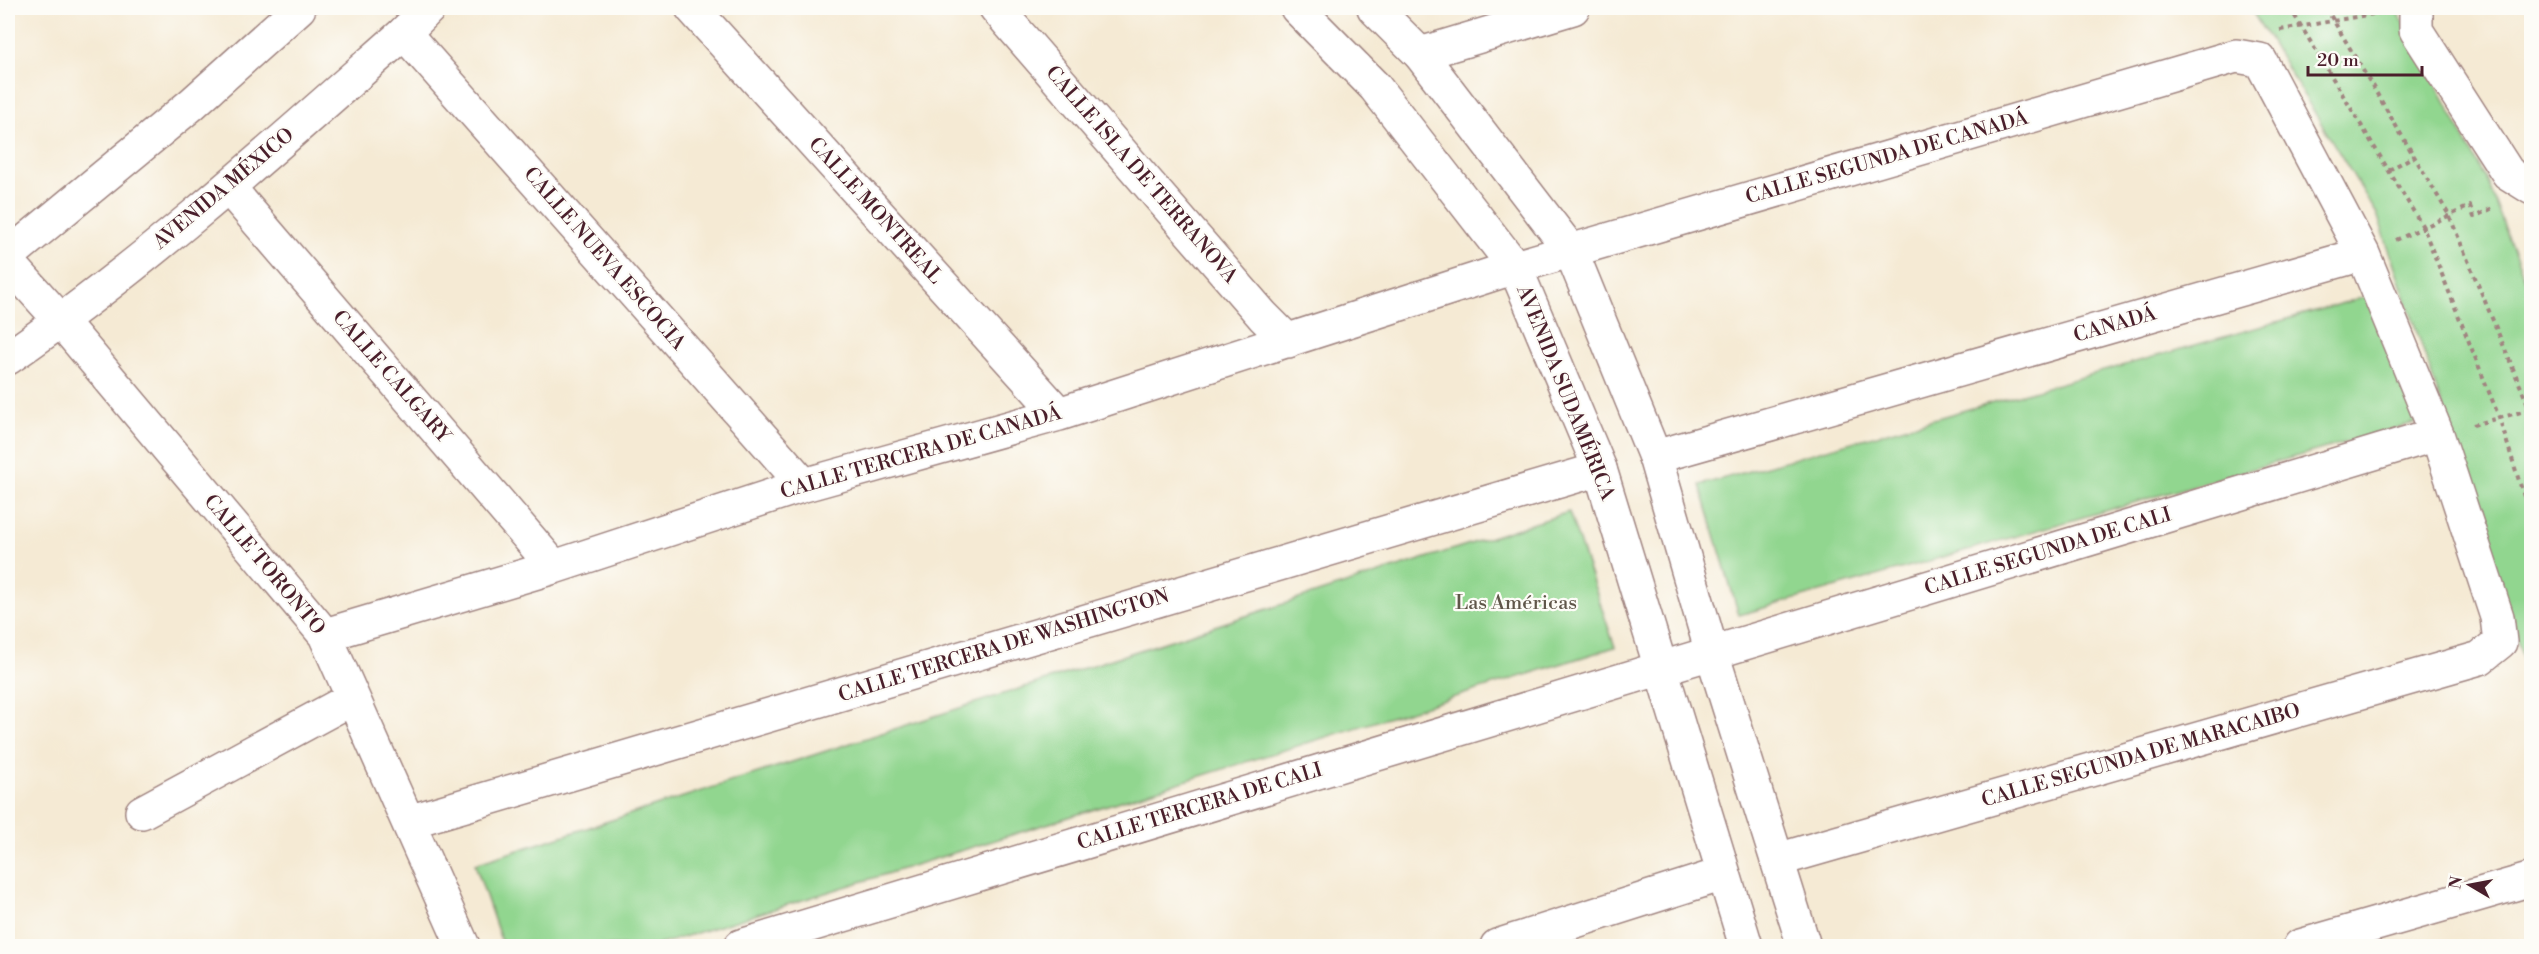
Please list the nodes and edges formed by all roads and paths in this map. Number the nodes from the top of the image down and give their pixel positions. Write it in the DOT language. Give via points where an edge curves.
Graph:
graph roads {
  1 [pos="299,8"];
  2 [pos="429,8"];
  3 [pos="692,8"];
  4 [pos="996,8"];
  5 [pos="1297,8"];
  6 [pos="1374,8"];
  7 [pos="1573,8"];
  8 [pos="2290,8"];
  9 [pos="2326,8"];
  10 [pos="2416,9"];
  11 [pos="2334,19"];
  12 [pos="2301,24"];
  13 [pos="404,33"];
  14 [pos="1420,54"];
  15 [pos="2248,58"];
  16 [pos="2414,156"];
  17 [pos="2389,170"];
  18 [pos="229,188"];
  19 [pos="2532,188"];
  20 [pos="2503,204"];
  21 [pos="2449,215"];
  22 [pos="2423,227"];
  23 [pos="1571,251"];
  24 [pos="2363,254"];
  25 [pos="8,256"];
  26 [pos="8,262"];
  27 [pos="1515,267"];
  28 [pos="61,321"];
  29 [pos="1288,341"];
  30 [pos="8,358"];
  31 [pos="2531,411"];
  32 [pos="1059,414"];
  33 [pos="2499,417"];
  34 [pos="2437,435"];
  35 [pos="1655,457"];
  36 [pos="1599,469"];
  37 [pos="804,485"];
  38 [pos="2532,522"];
  39 [pos="554,567"];
  40 [pos="325,635"];
  41 [pos="1712,653"];
  42 [pos="1659,668"];
  43 [pos="353,698"];
  44 [pos="142,812"];
  45 [pos="408,822"];
  46 [pos="1777,860"];
  47 [pos="1723,874"];
  48 [pos="2532,879"];
  49 [pos="464,946"];
  50 [pos="741,946"];
  51 [pos="1497,946"];
  52 [pos="1746,946"];
  53 [pos="1804,946"];
  54 [pos="2300,946"];
  1 -- 25 [label="street" via="192,104"];
  2 -- 13 [label="street, AVENIDA MÉXICO"];
  3 -- 32 [label="street, CALLE MONTREAL"];
  4 -- 29 [label="street, CALLE ISLA DE TERRANOVA"];
  5 -- 27 [label="street, AVENIDA SUDAMÉRICA" via="1375,87"];
  6 -- 14 [label="street"];
  7 -- 14 [label="street"];
  8 -- 12 [label="path"];
  9 -- 11 [label="path"];
  10 -- 11 [label="path"];
  10 -- 19 [label="street" via="2416,30 2508,173"];
  11 -- 12 [label="path"];
  11 -- 16 [label="path"];
  12 -- 15 [label="path" via="2248,38"];
  12 -- 17 [label="path"];
  13 -- 18 [label="street, AVENIDA MÉXICO"];
  13 -- 37 [label="street, CALLE NUEVA ESCOCIA"];
  14 -- 23 [label="street"];
  15 -- 23 [label="street, CALLE SEGUNDA DE CANADÁ"];
  15 -- 24 [label="street"];
  16 -- 17 [label="path"];
  16 -- 21 [label="path"];
  17 -- 22 [label="path"];
  18 -- 28 [label="street, AVENIDA MÉXICO"];
  18 -- 39 [label="street, CALLE CALGARY"];
  20 -- 21 [label="path" via="2474,217 2470,206"];
  21 -- 22 [label="path"];
  21 -- 31 [label="path"];
  22 -- 24 [label="path"];
  22 -- 33 [label="path"];
  23 -- 27 [label="street, CALLE SEGUNDA DE CANADÁ"];
  23 -- 35 [label="street"];
  24 -- 34 [label="street"];
  24 -- 35 [label="street, CANADÁ"];
  26 -- 28 [label="street, CALLE TORONTO"];
  27 -- 29 [label="street, CALLE TERCERA DE CANADÁ"];
  27 -- 36 [label="street, AVENIDA SUDAMÉRICA"];
  28 -- 30 [label="street, AVENIDA MÉXICO"];
  28 -- 40 [label="street, CALLE TORONTO"];
  29 -- 32 [label="street, CALLE TERCERA DE CANADÁ"];
  31 -- 33 [label="path"];
  32 -- 37 [label="street, CALLE TERCERA DE CANADÁ"];
  33 -- 34 [label="path"];
  33 -- 38 [label="path"];
  34 -- 41 [label="street, CALLE SEGUNDA DE CALI"];
  34 -- 46 [label="street, CALLE SEGUNDA DE MARACAIBO" via="2497,617 2500,642 2480,658"];
  35 -- 41 [label="street"];
  36 -- 42 [label="street, AVENIDA SUDAMÉRICA"];
  36 -- 45 [label="street, CALLE TERCERA DE WASHINGTON"];
  37 -- 39 [label="street, CALLE TERCERA DE CANADÁ"];
  39 -- 40 [label="street, CALLE TERCERA DE CANADÁ"];
  40 -- 43 [label="street, CALLE TORONTO"];
  41 -- 42 [label="street, CALLE SEGUNDA DE CALI"];
  41 -- 46 [label="street"];
  42 -- 47 [label="street, AVENIDA SUDAMÉRICA"];
  42 -- 50 [label="street, CALLE TERCERA DE CALI"];
  43 -- 44 [label="street"];
  43 -- 45 [label="street, CALLE TORONTO"];
  45 -- 49 [label="street, CALLE TORONTO"];
  46 -- 53 [label="street"];
  47 -- 51 [label="street"];
  47 -- 52 [label="street, AVENIDA SUDAMÉRICA"];
  48 -- 54 [label="street"];
}
